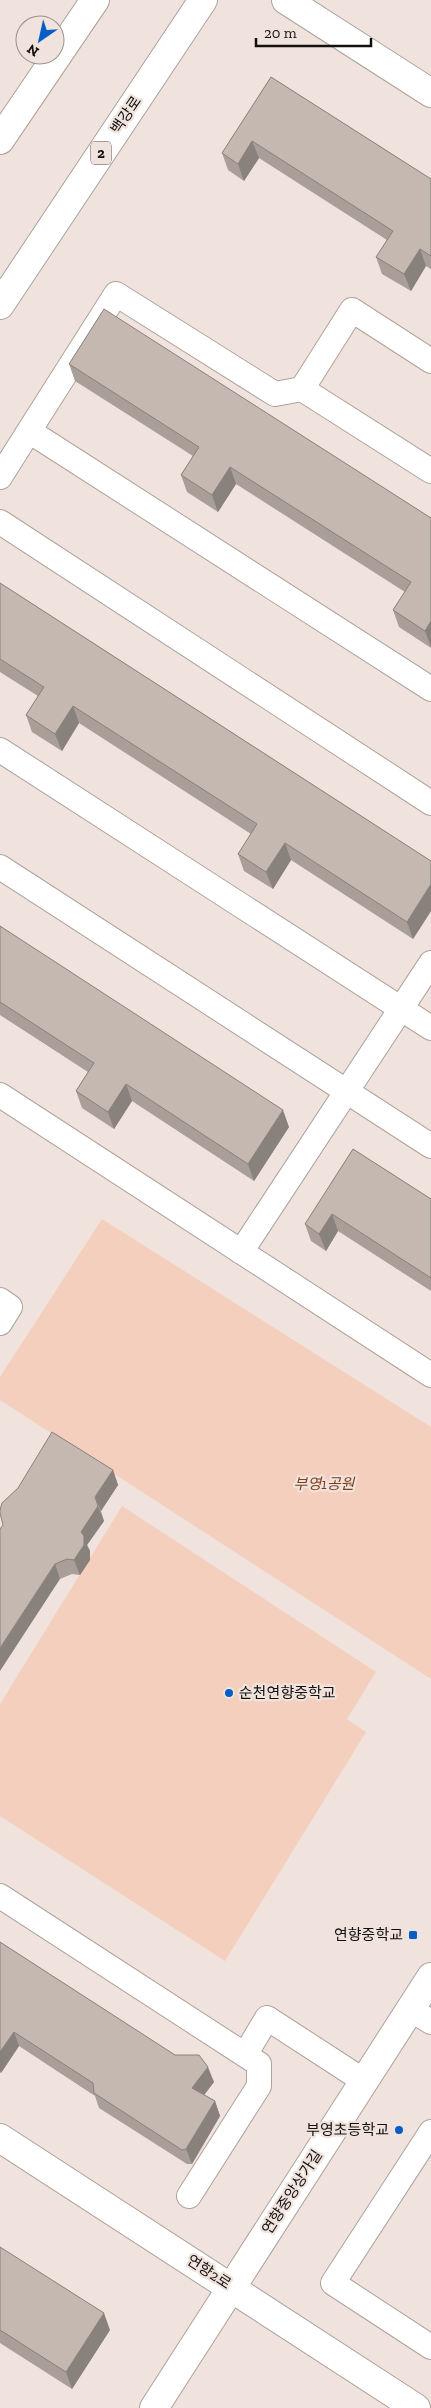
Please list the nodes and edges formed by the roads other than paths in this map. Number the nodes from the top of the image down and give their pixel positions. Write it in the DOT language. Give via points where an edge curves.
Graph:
graph roads {
  1 [pos="95,0"];
  2 [pos="202,0"];
  3 [pos="286,0"];
  4 [pos="431,93"];
  5 [pos="0,140"];
  6 [pos="0,305"];
  7 [pos="431,361"];
  8 [pos="302,389"];
  9 [pos="29,431"];
  10 [pos="431,471"];
  11 [pos="0,477"];
  12 [pos="0,522"];
  13 [pos="431,689"];
  14 [pos="0,750"];
  15 [pos="431,803"];
  16 [pos="0,867"];
  17 [pos="431,963"];
  18 [pos="401,1009"];
  19 [pos="431,1028"];
  20 [pos="347,1092"];
  21 [pos="0,1095"];
  22 [pos="431,1146"];
  23 [pos="241,1252"];
  24 [pos="0,1300"];
  25 [pos="0,1323"];
  26 [pos="431,1375"];
  27 [pos="0,1896"];
  28 [pos="431,1977"];
  29 [pos="421,2015"];
  30 [pos="245,2055"];
  31 [pos="364,2081"];
  32 [pos="431,2132"];
  33 [pos="0,2138"];
  34 [pos="189,2196"];
  35 [pos="231,2286"];
  36 [pos="431,2347"];
  37 [pos="154,2408"];
  38 [pos="416,2408"];
  1 -- 5 [label="street"];
  2 -- 6 [label="street, 백강로 / 2"];
  3 -- 4 [label="street"];
  7 -- 8 [label="lane" via="352,310"];
  8 -- 9 [label="lane" via="275,394 116,294"];
  8 -- 10 [label="lane"];
  9 -- 11 [label="lane"];
  9 -- 13 [label="lane"];
  12 -- 15 [label="lane"];
  14 -- 18 [label="lane"];
  16 -- 20 [label="lane"];
  17 -- 18 [label="lane"];
  18 -- 19 [label="lane"];
  18 -- 20 [label="lane"];
  20 -- 22 [label="lane"];
  20 -- 23 [label="lane"];
  21 -- 23 [label="lane"];
  23 -- 26 [label="lane"];
  24 -- 25 [label="lane" via="10,1307"];
  27 -- 30 [label="lane"];
  28 -- 29 [label="street, 연향중앙상가길"];
  29 -- 31 [label="street, 연향중앙상가길"];
  30 -- 31 [label="lane" via="267,2018"];
  30 -- 34 [label="lane" via="259,2064 260,2086"];
  31 -- 35 [label="street, 연향중앙상가길"];
  32 -- 36 [label="lane" via="333,2283"];
  33 -- 35 [label="street, 연향2로"];
  35 -- 37 [label="street, 연향중앙상가길"];
  35 -- 38 [label="street, 연향2로"];
}
